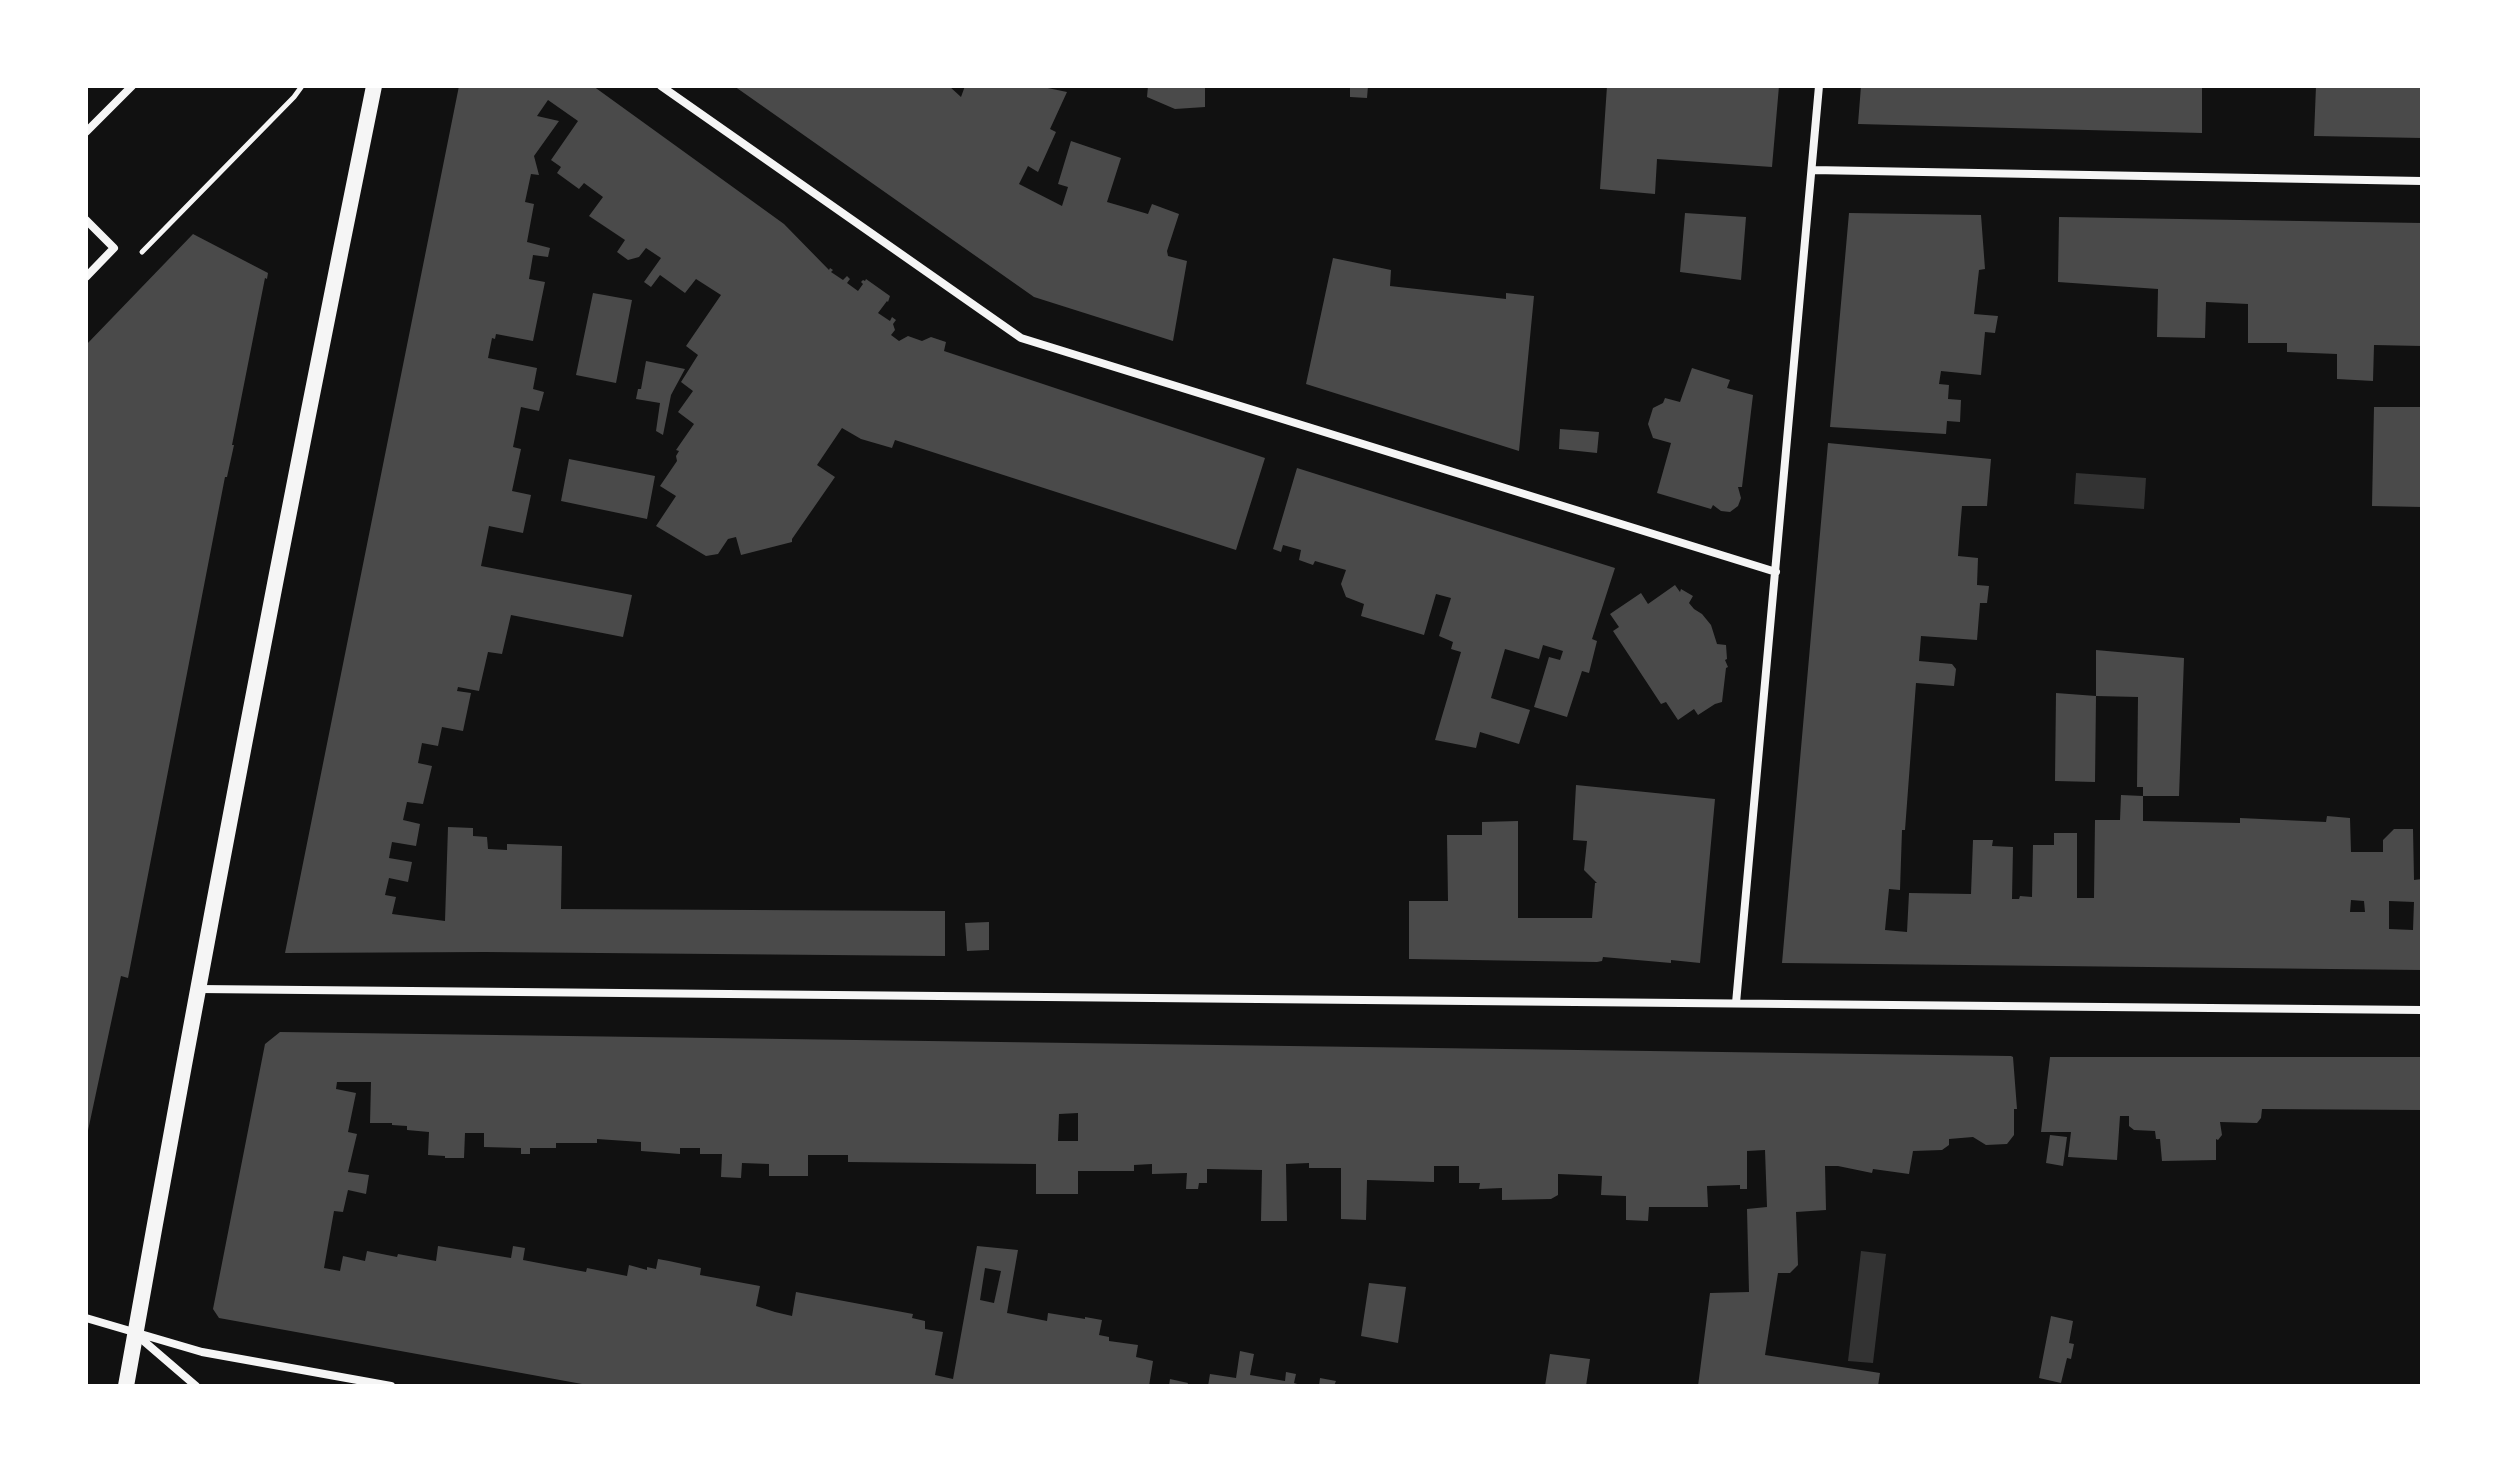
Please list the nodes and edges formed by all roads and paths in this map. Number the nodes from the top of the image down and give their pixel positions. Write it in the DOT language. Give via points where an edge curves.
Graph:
graph roads {
  1 [pos="132,86"];
  2 [pos="302,86"];
  3 [pos="374,86"];
  4 [pos="661,86"];
  5 [pos="1819,86"];
  6 [pos="86,132"];
  7 [pos="1812,170"];
  8 [pos="2422,181"];
  9 [pos="86,220"];
  10 [pos="154,239"];
  11 [pos="86,277"];
  12 [pos="1776,572"];
  13 [pos="199,989"];
  14 [pos="1736,1003"];
  15 [pos="2422,1010"];
  16 [pos="86,1318"];
  17 [pos="135,1334"];
  18 [pos="126,1386"];
  19 [pos="196,1386"];
  20 [pos="391,1386"];
  1 -- 6 [label="street"];
  2 -- 10 [label="path"];
  3 -- 13 [label="main road"];
  4 -- 12 [label="street" via="1021,338"];
  5 -- 7 [label="street"];
  7 -- 8 [label="street"];
  7 -- 12 [label="street"];
  9 -- 11 [label="street" via="114,248"];
  12 -- 14 [label="street"];
  13 -- 14 [label="street"];
  13 -- 17 [label="main road"];
  14 -- 15 [label="street"];
  16 -- 17 [label="street"];
  17 -- 18 [label="main road"];
  17 -- 19 [label="street"];
  17 -- 20 [label="street" via="202,1352"];
}
